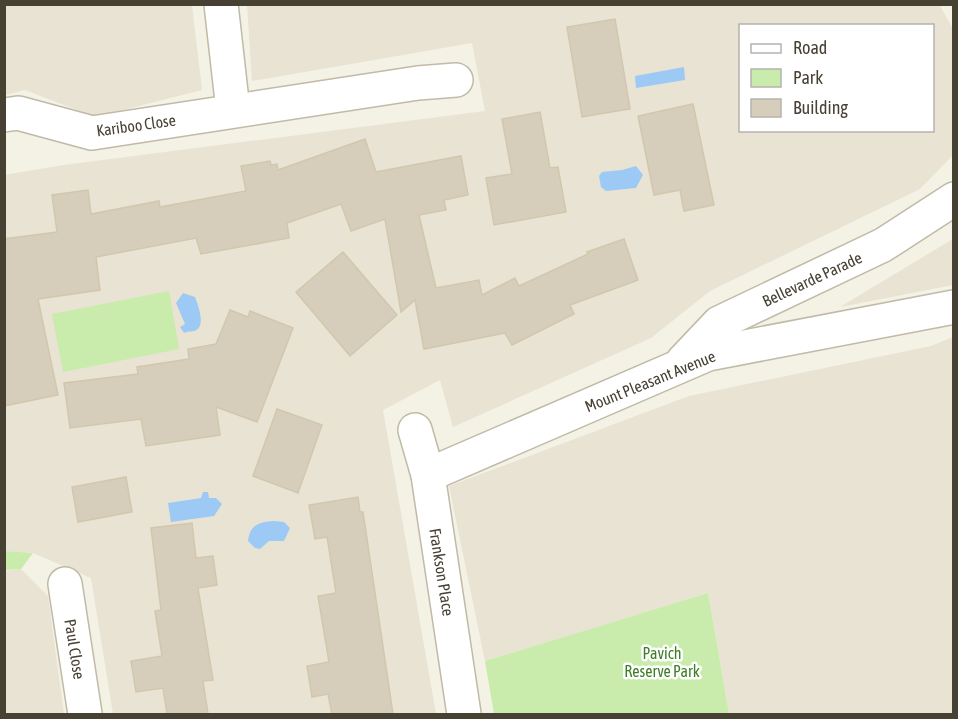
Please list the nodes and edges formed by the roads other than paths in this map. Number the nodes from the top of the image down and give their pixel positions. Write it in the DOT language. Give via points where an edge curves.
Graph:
graph roads {
  1 [pos="220,4"];
  2 [pos="456,80"];
  3 [pos="233,111"];
  4 [pos="4,116"];
  5 [pos="954,199"];
  6 [pos="954,307"];
  7 [pos="677,367"];
  8 [pos="415,430"];
  9 [pos="428,475"];
  10 [pos="65,584"];
  11 [pos="85,714"];
  12 [pos="464,714"];
  1 -- 3 [label="street"];
  2 -- 3 [label="street, Kariboo Close"];
  3 -- 4 [label="street, Kariboo Close" via="92,133 18,113"];
  5 -- 7 [label="street, Bellevarde Parade" via="884,245 719,323"];
  6 -- 7 [label="street, Mount Pleasant Avenue" via="708,354"];
  7 -- 9 [label="street, Mount Pleasant Avenue"];
  8 -- 9 [label="street, Frankson Place"];
  9 -- 12 [label="street, Frankson Place"];
  10 -- 11 [label="street, Paul Close"];
}
